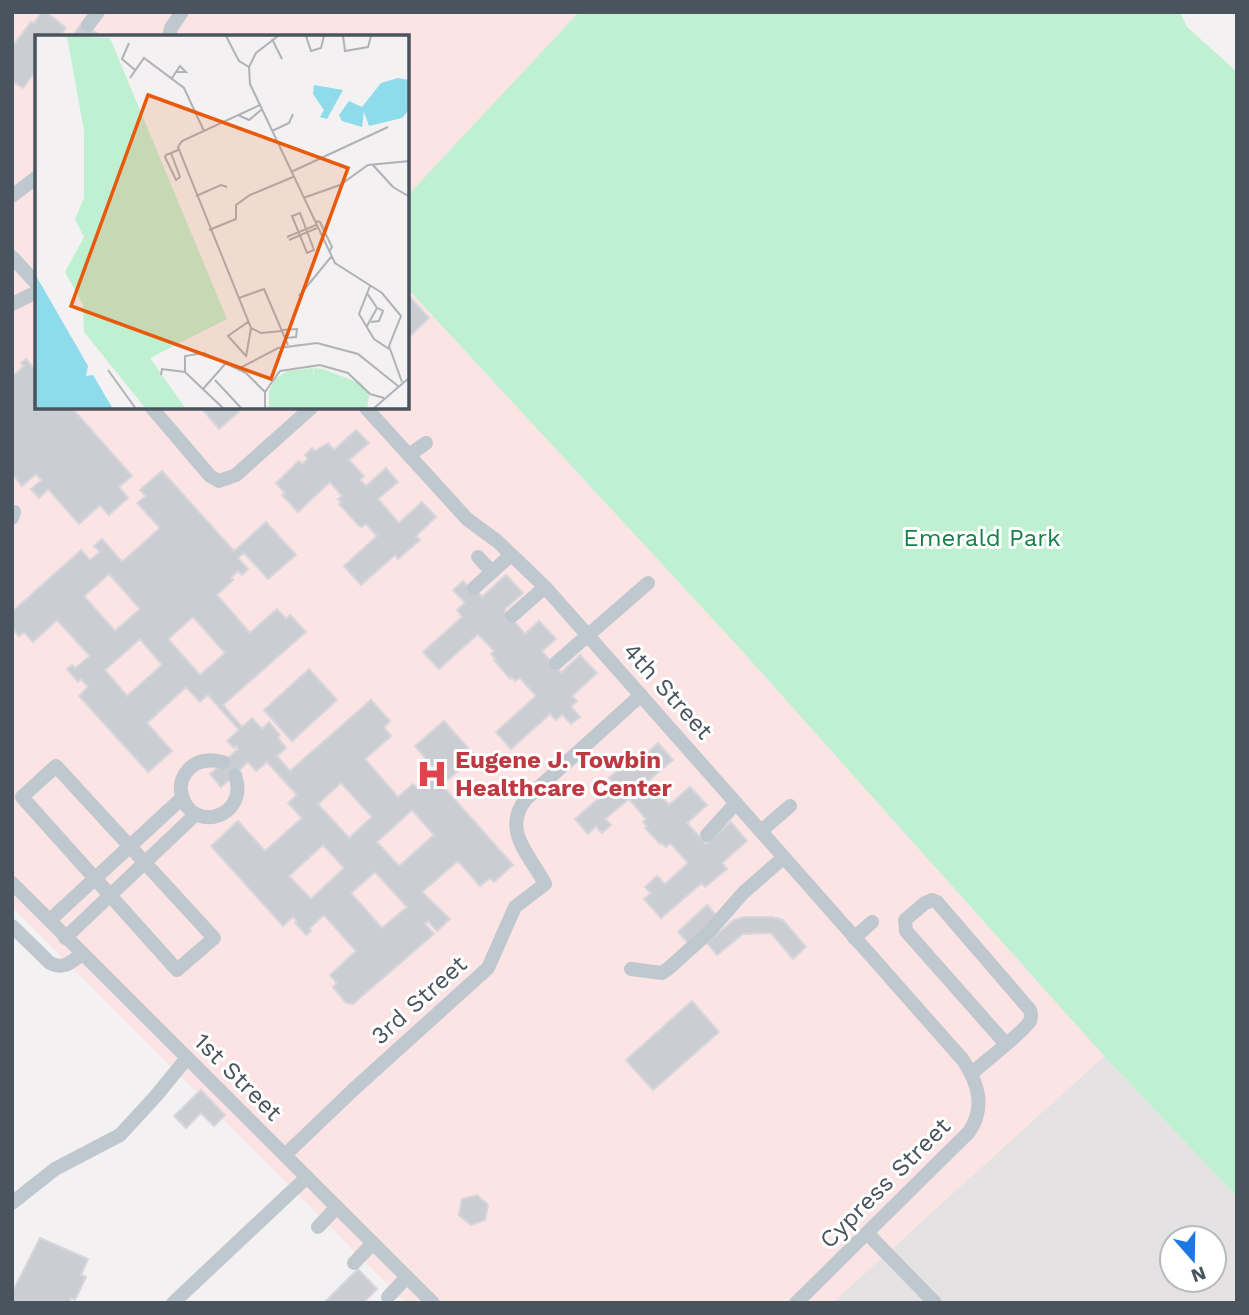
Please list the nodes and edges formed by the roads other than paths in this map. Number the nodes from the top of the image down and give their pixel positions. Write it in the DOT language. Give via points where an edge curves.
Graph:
graph roads {
  1 [pos="99,12"];
  2 [pos="169,12"];
  3 [pos="182,12"];
  4 [pos="88,25"];
  5 [pos="170,33"];
  6 [pos="35,179"];
  7 [pos="12,196"];
  8 [pos="12,257"];
  9 [pos="35,284"];
  10 [pos="35,286"];
  11 [pos="12,304"];
  12 [pos="154,410"];
  13 [pos="309,410"];
  14 [pos="368,410"];
  15 [pos="426,443"];
  16 [pos="409,455"];
  17 [pos="511,555"];
  18 [pos="478,557"];
  19 [pos="492,572"];
  20 [pos="648,583"];
  21 [pos="545,587"];
  22 [pos="474,588"];
  23 [pos="512,615"];
  24 [pos="587,635"];
  25 [pos="556,663"];
  26 [pos="641,695"];
  27 [pos="223,762"];
  28 [pos="235,775"];
  29 [pos="182,799"];
  30 [pos="736,803"];
  31 [pos="790,806"];
  32 [pos="196,814"];
  33 [pos="761,831"];
  34 [pos="707,835"];
  35 [pos="130,846"];
  36 [pos="783,858"];
  37 [pos="145,863"];
  38 [pos="94,879"];
  39 [pos="12,883"];
  40 [pos="109,897"];
  41 [pos="50,920"];
  42 [pos="872,922"];
  43 [pos="12,926"];
  44 [pos="65,937"];
  45 [pos="854,938"];
  46 [pos="82,954"];
  47 [pos="631,969"];
  48 [pos="1006,1043"];
  49 [pos="187,1058"];
  50 [pos="972,1073"];
  51 [pos="285,1156"];
  52 [pos="307,1177"];
  53 [pos="12,1203"];
  54 [pos="337,1207"];
  55 [pos="318,1227"];
  56 [pos="867,1233"];
  57 [pos="373,1243"];
  58 [pos="354,1263"];
  59 [pos="407,1277"];
  60 [pos="388,1297"];
  61 [pos="173,1303"];
  62 [pos="433,1303"];
  63 [pos="796,1303"];
  64 [pos="935,1303"];
  1 -- 4 [label="street"];
  2 -- 5 [label="street"];
  3 -- 5 [label="street"];
  6 -- 7 [label="street"];
  8 -- 9 [label="street"];
  10 -- 11 [label="street"];
  12 -- 13 [label="street" via="210,476 224,481"];
  14 -- 16 [label="street, 4th Street"];
  15 -- 16 [label="street"];
  16 -- 17 [label="street, 4th Street" via="467,519"];
  17 -- 19 [label="street"];
  17 -- 21 [label="street, 4th Street"];
  18 -- 19 [label="street"];
  19 -- 22 [label="street"];
  20 -- 24 [label="street"];
  21 -- 23 [label="street"];
  21 -- 24 [label="street, 4th Street"];
  24 -- 25 [label="street"];
  24 -- 26 [label="street, 4th Street"];
  26 -- 30 [label="street, 4th Street"];
  26 -- 51 [label="street, 3rd Street" via="517,810 518,838 551,883 514,907 488,968"];
  27 -- 29 [label="street" via="203,760 187,770 180,789"];
  28 -- 32 [label="street" via="238,792 230,809 214,817"];
  29 -- 32 [label="street"];
  29 -- 35 [label="street"];
  30 -- 33 [label="street, 4th Street"];
  30 -- 34 [label="street"];
  31 -- 33 [label="street"];
  32 -- 37 [label="street"];
  33 -- 36 [label="street, 4th Street"];
  35 -- 37 [label="street"];
  35 -- 38 [label="street"];
  35 -- 38 [label="street" via="56,766 22,797"];
  36 -- 45 [label="street, 4th Street"];
  36 -- 47 [label="street" via="669,968 662,973"];
  37 -- 40 [label="street"];
  37 -- 40 [label="street" via="214,938 177,970"];
  38 -- 40 [label="street"];
  38 -- 41 [label="street"];
  39 -- 41 [label="street, 1st Street"];
  40 -- 44 [label="street"];
  41 -- 44 [label="street, 1st Street"];
  42 -- 45 [label="street"];
  43 -- 46 [label="street" via="57,967"];
  44 -- 46 [label="street, 1st Street"];
  45 -- 50 [label="street, 4th Street"];
  46 -- 49 [label="street, 1st Street"];
  48 -- 48 [label="street" via="1029,1022 1030,1010 937,902 925,903 905,920 906,931"];
  48 -- 50 [label="street"];
  49 -- 51 [label="street, 1st Street"];
  49 -- 53 [label="street" via="120,1135 55,1169"];
  50 -- 56 [label="street, Cypress Street" via="979,1101 974,1125"];
  51 -- 52 [label="street, 1st Street"];
  52 -- 54 [label="street, 1st Street"];
  52 -- 61 [label="street"];
  54 -- 55 [label="street"];
  54 -- 57 [label="street, 1st Street"];
  56 -- 63 [label="street, Cypress Street"];
  56 -- 64 [label="street"];
  57 -- 58 [label="street"];
  57 -- 59 [label="street, 1st Street"];
  59 -- 60 [label="street"];
  59 -- 62 [label="street, 1st Street"];
}
